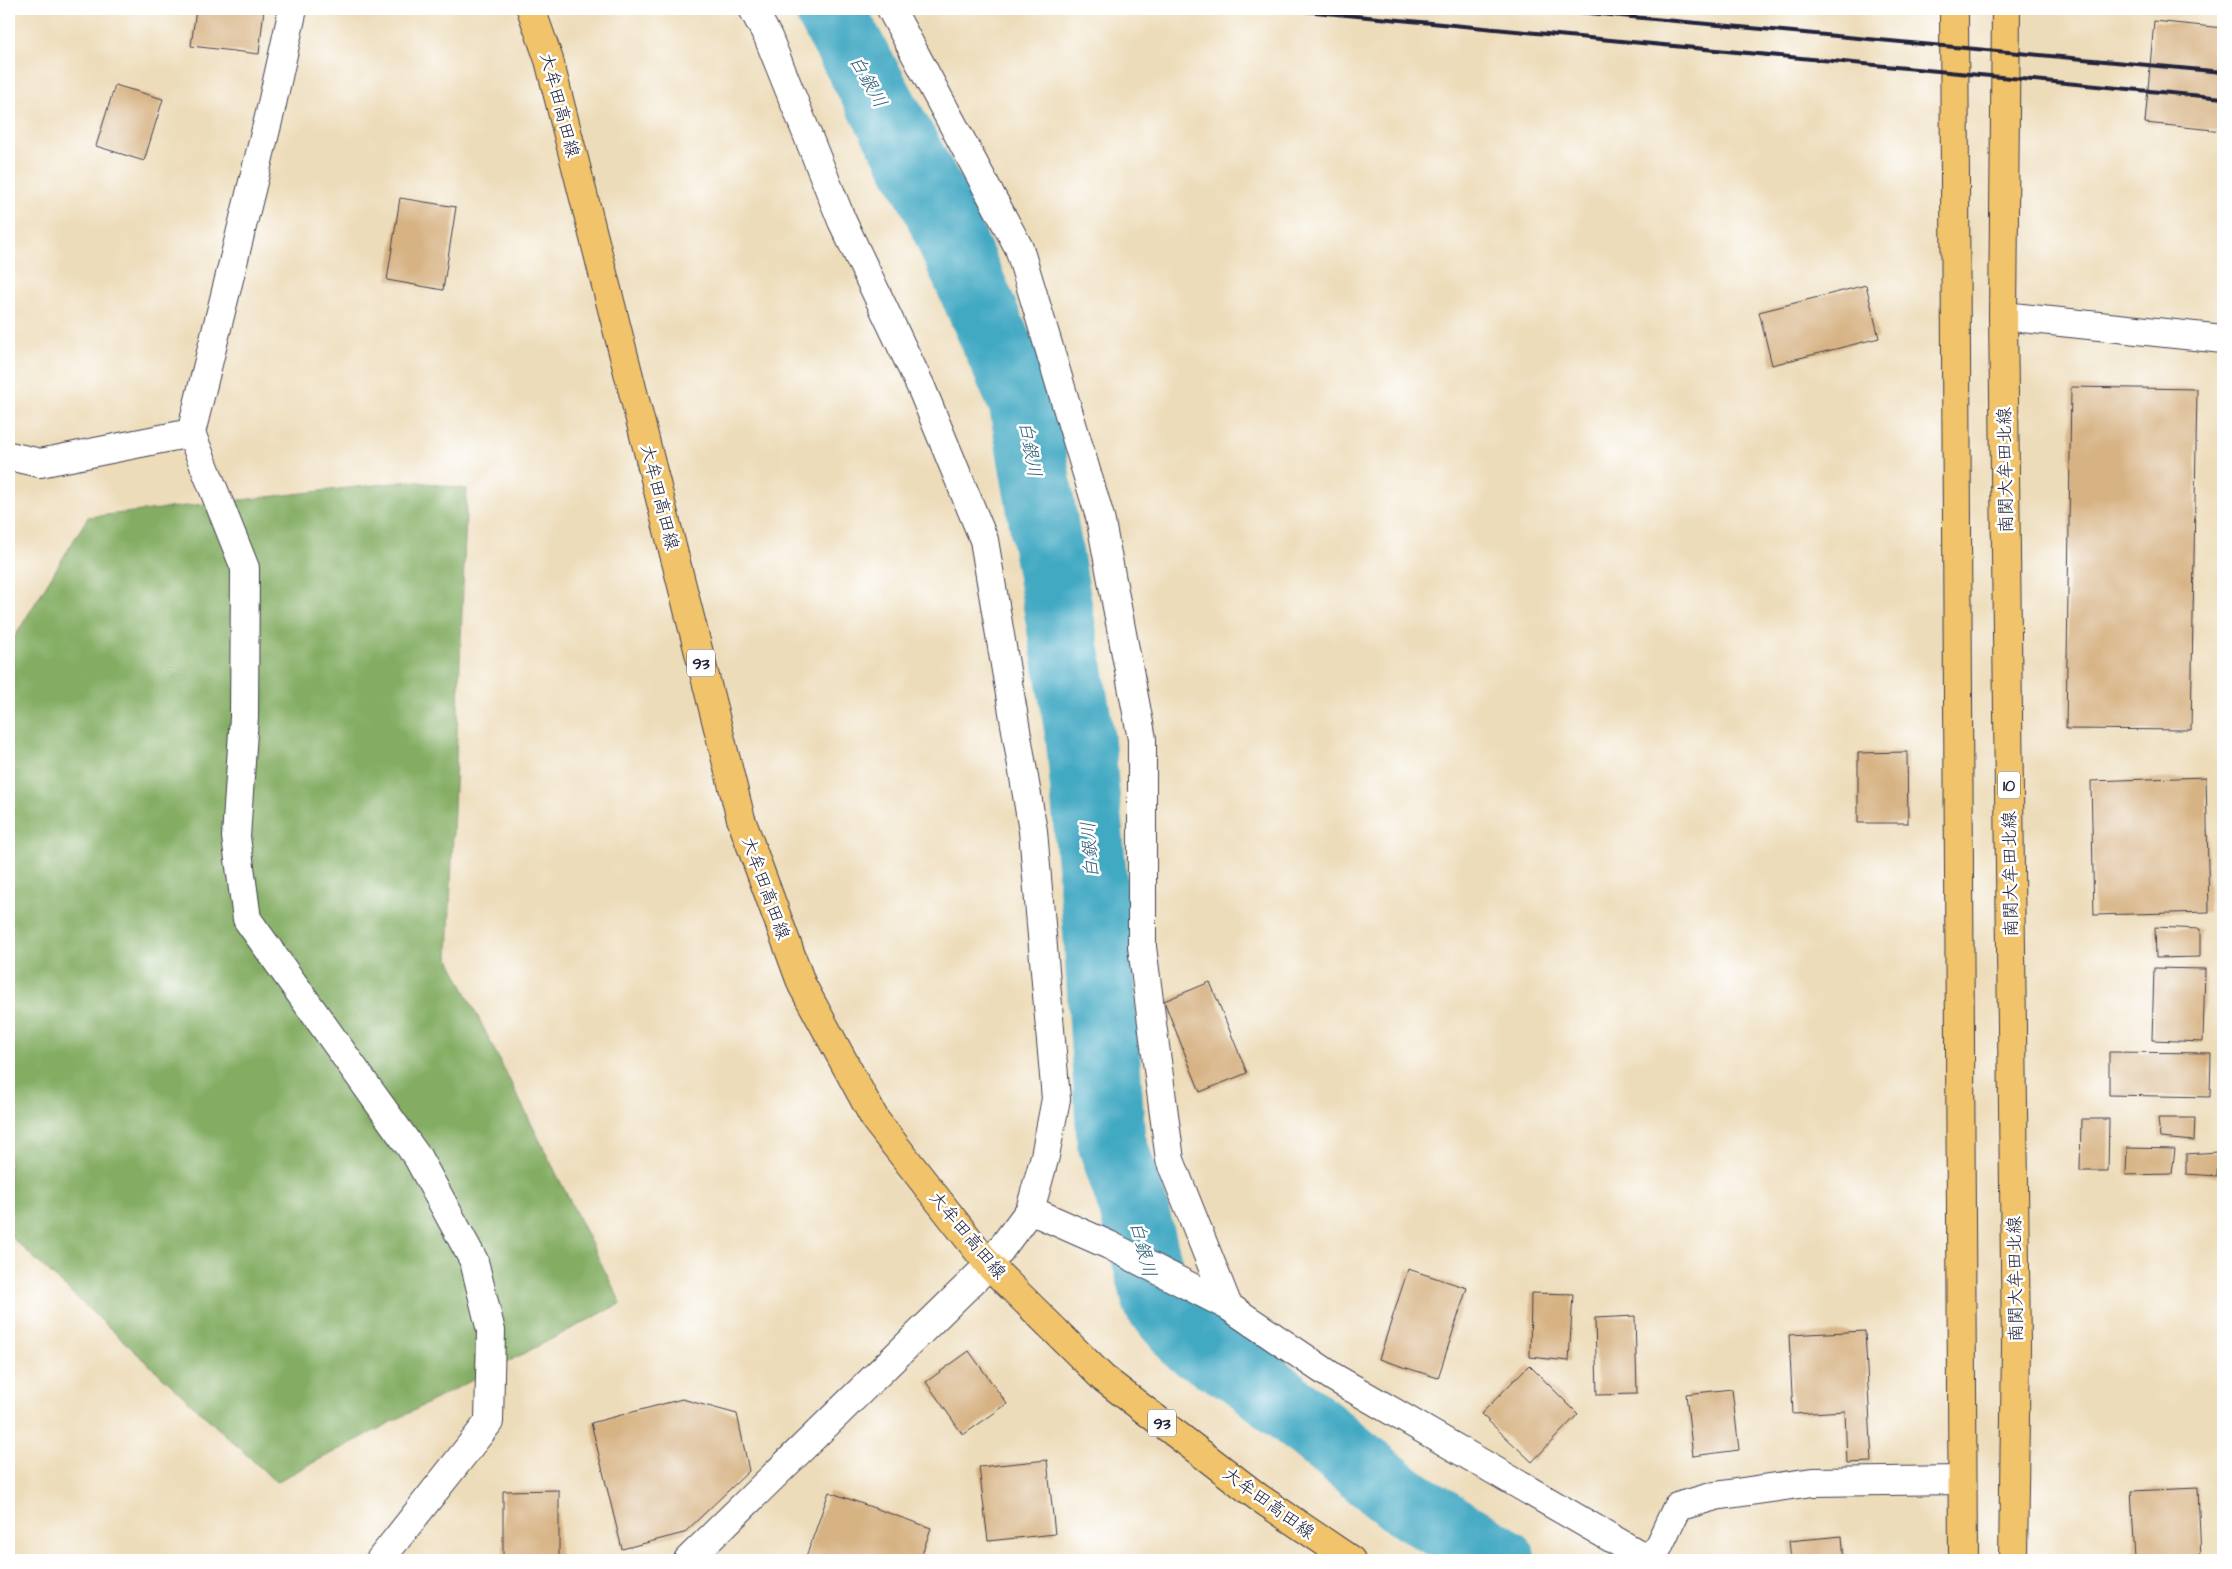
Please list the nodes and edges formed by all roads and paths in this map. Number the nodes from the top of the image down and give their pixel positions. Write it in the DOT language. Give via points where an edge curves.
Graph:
graph roads {
  1 [pos="293,9"];
  2 [pos="531,9"];
  3 [pos="753,9"];
  4 [pos="891,9"];
  5 [pos="1954,9"];
  6 [pos="2006,9"];
  7 [pos="2003,316"];
  8 [pos="2223,339"];
  9 [pos="191,433"];
  10 [pos="9,456"];
  11 [pos="1030,1210"];
  12 [pos="989,1265"];
  13 [pos="1218,1300"];
  14 [pos="1962,1480"];
  15 [pos="380,1560"];
  16 [pos="688,1560"];
  17 [pos="1351,1560"];
  18 [pos="1650,1560"];
  19 [pos="1963,1560"];
  20 [pos="2013,1560"];
  1 -- 9 [label="street"];
  2 -- 12 [label="main road, 大牟田高田線 / 93" via="549,60 741,818 781,930 802,985 876,1121"];
  3 -- 11 [label="street" via="768,37 842,221 921,387 984,540 1033,831 1056,1099"];
  4 -- 13 [label="street" via="1019,248 1100,517 1142,739 1142,946 1170,1160"];
  5 -- 14 [label="main road"];
  6 -- 7 [label="main road, 南関大牟田北線 / 10"];
  7 -- 8 [label="street"];
  7 -- 20 [label="main road, 南関大牟田北線 / 10" via="2016,1345"];
  9 -- 10 [label="street" via="40,463"];
  9 -- 15 [label="street" via="245,568 244,717 236,837 247,919 418,1158 474,1261 491,1331 489,1422"];
  11 -- 12 [label="street"];
  11 -- 13 [label="street" via="1109,1245"];
  12 -- 16 [label="street"];
  12 -- 17 [label="main road, 大牟田高田線 / 93" via="1103,1378 1258,1497"];
  13 -- 18 [label="street" via="1333,1377"];
  14 -- 18 [label="street" via="1812,1482 1715,1496 1677,1507"];
  14 -- 19 [label="main road"];
}
